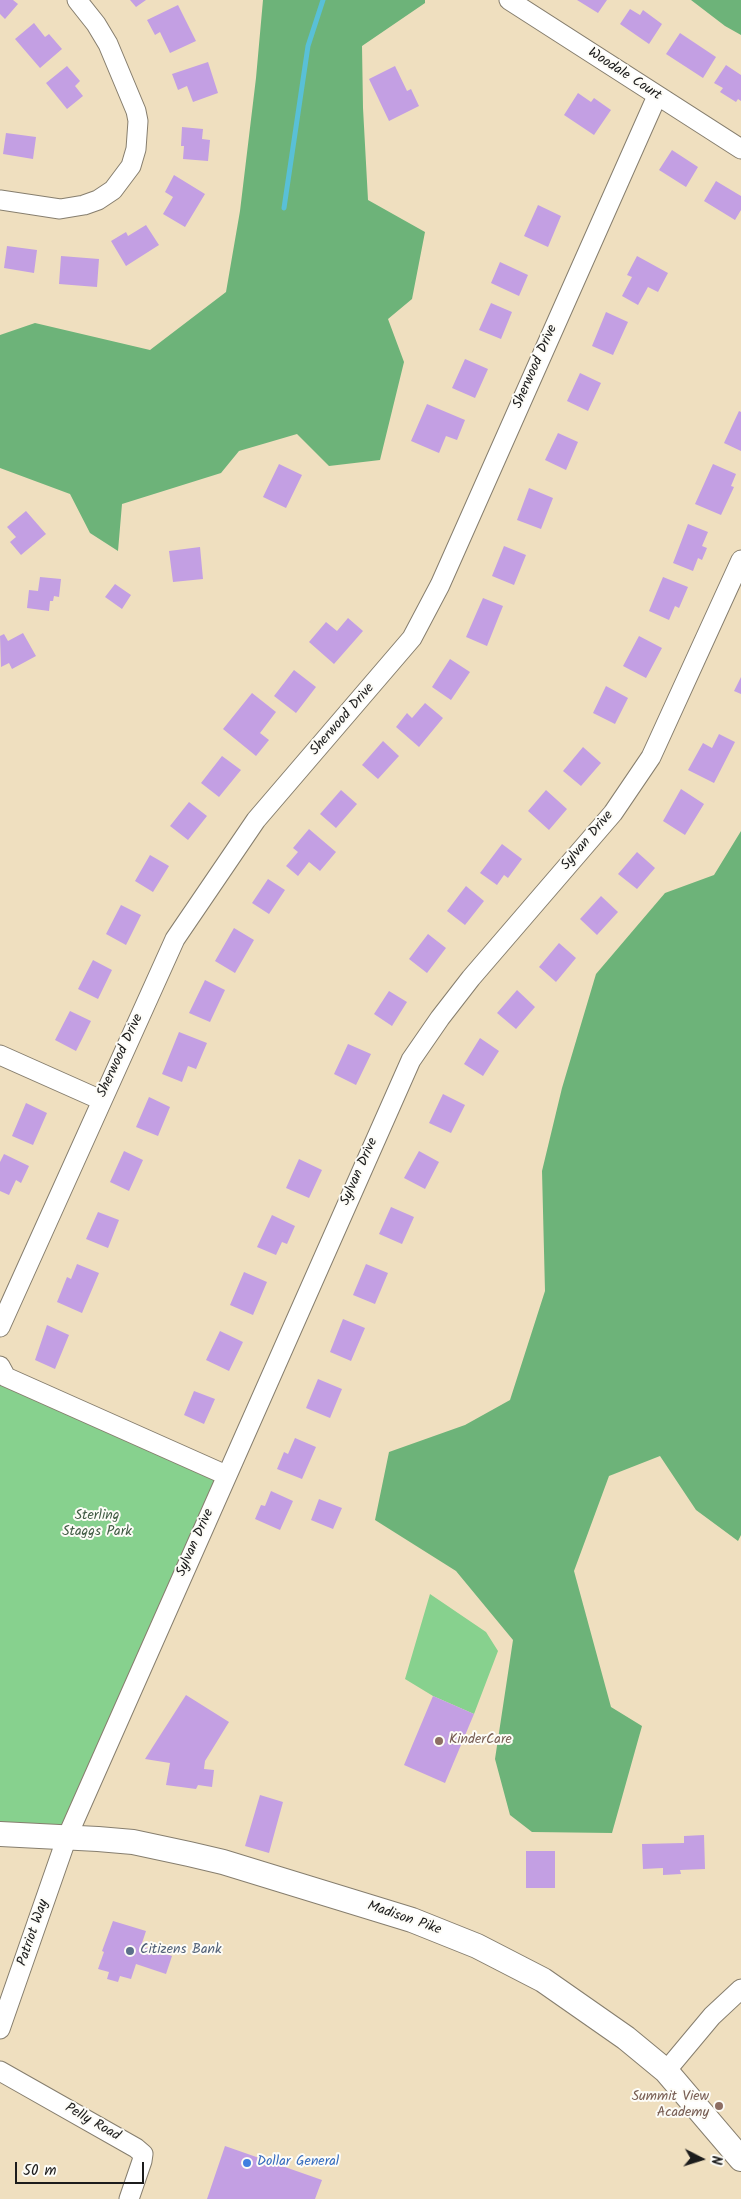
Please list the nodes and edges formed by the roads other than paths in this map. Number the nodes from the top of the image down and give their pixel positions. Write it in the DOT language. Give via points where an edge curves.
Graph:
graph roads {
  1 [pos="77,0"];
  2 [pos="508,0"];
  3 [pos="657,96"];
  4 [pos="741,149"];
  5 [pos="0,200"];
  6 [pos="741,560"];
  7 [pos="0,1055"];
  8 [pos="101,1100"];
  9 [pos="0,1327"];
  10 [pos="0,1366"];
  11 [pos="226,1475"];
  12 [pos="0,1834"];
  13 [pos="67,1837"];
  14 [pos="741,1989"];
  15 [pos="0,2029"];
  16 [pos="0,2070"];
  17 [pos="666,2071"];
  18 [pos="741,2159"];
  19 [pos="129,2199"];
  1 -- 5 [label="street" via="108,44 136,111 136,149 131,166 113,190 84,205 60,209"];
  2 -- 3 [label="street, Woodale Court"];
  3 -- 4 [label="street, Woodale Court"];
  3 -- 8 [label="street, Sherwood Drive" via="440,585 412,638 256,820 218,874 175,939"];
  6 -- 11 [label="street, Sylvan Drive" via="651,757 613,813 471,978 411,1060"];
  7 -- 8 [label="street"];
  8 -- 9 [label="street, Sherwood Drive"];
  10 -- 11 [label="street" via="6,1377"];
  11 -- 13 [label="street, Sylvan Drive"];
  12 -- 13 [label="main road, Madison Pike"];
  13 -- 15 [label="street, Patriot Way"];
  13 -- 17 [label="main road, Madison Pike" via="133,1842 223,1862 412,1920 477,1946 543,1980 626,2038"];
  14 -- 17 [label="street" via="712,2016"];
  16 -- 19 [label="street, Pelly Road" via="143,2154"];
  17 -- 18 [label="main road, Madison Pike"];
}
